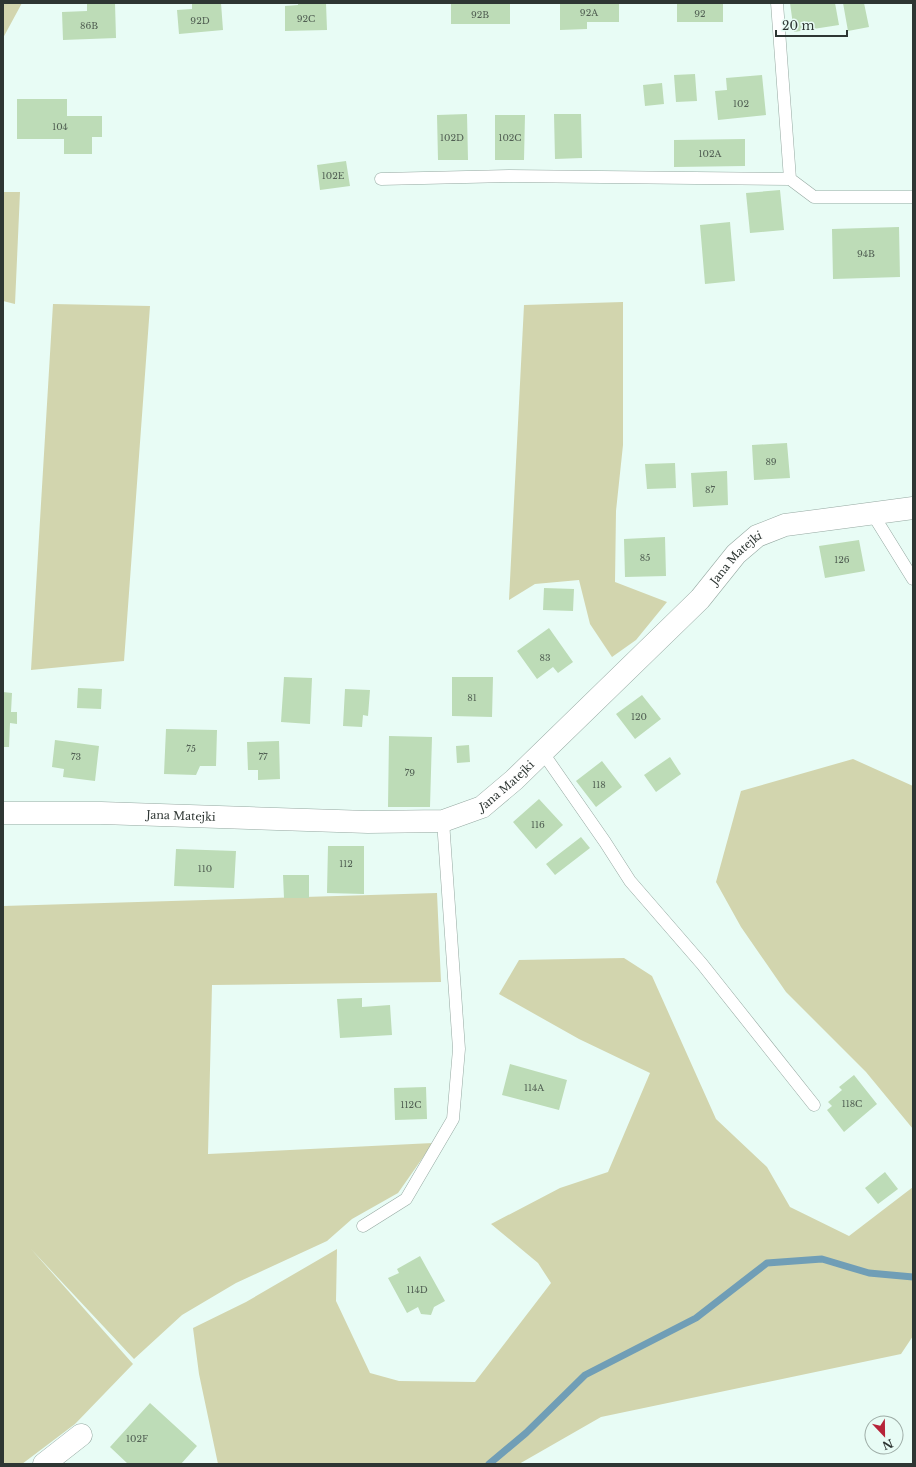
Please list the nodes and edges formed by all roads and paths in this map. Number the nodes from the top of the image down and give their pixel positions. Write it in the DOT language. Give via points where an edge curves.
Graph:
graph roads {
  1 [pos="777,3"];
  2 [pos="381,179"];
  3 [pos="790,179"];
  4 [pos="913,197"];
  5 [pos="913,508"];
  6 [pos="872,513"];
  7 [pos="913,579"];
  8 [pos="543,753"];
  9 [pos="3,813"];
  10 [pos="443,821"];
  11 [pos="814,1105"];
  12 [pos="363,1226"];
  13 [pos="81,1435"];
  14 [pos="44,1464"];
  1 -- 3 [label="lane"];
  2 -- 3 [label="lane" via="509,176"];
  3 -- 4 [label="lane" via="814,197"];
  5 -- 6 [label="street, Jana Matejki"];
  6 -- 7 [label="lane"];
  6 -- 8 [label="street, Jana Matejki" via="785,525 757,536 736,554 700,598"];
  8 -- 10 [label="street, Jana Matejki" via="482,807"];
  8 -- 11 [label="lane" via="630,881 702,964"];
  9 -- 10 [label="street, Jana Matejki" via="101,813 368,822"];
  10 -- 12 [label="lane" via="459,1049 453,1119 406,1199"];
  13 -- 14 [label="street"];
}
